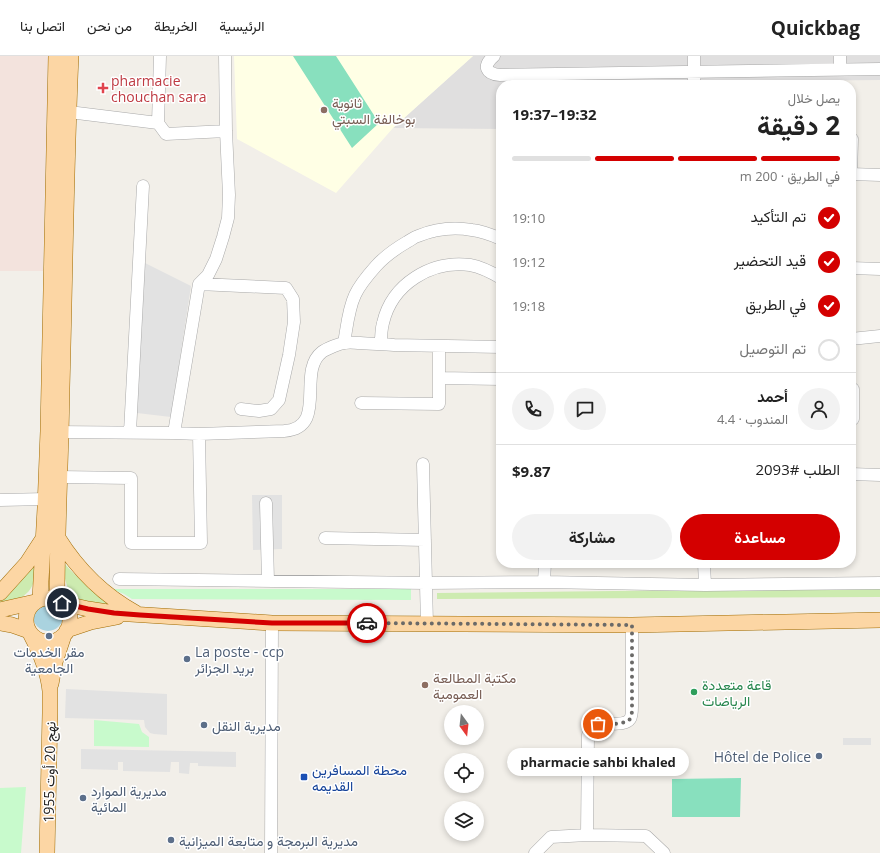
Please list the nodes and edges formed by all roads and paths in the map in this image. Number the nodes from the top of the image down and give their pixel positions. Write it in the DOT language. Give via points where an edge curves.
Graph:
graph roads {
  1 [pos="56,56"];
  2 [pos="71,56"];
  3 [pos="160,56"];
  4 [pos="225,56"];
  5 [pos="494,56"];
  6 [pos="694,56"];
  7 [pos="840,56"];
  8 [pos="880,69"];
  9 [pos="840,70"];
  10 [pos="694,72"];
  11 [pos="694,80"];
  12 [pos="68,112"];
  13 [pos="158,123"];
  14 [pos="226,131"];
  15 [pos="856,174"];
  16 [pos="880,175"];
  17 [pos="143,186"];
  18 [pos="496,237"];
  19 [pos="856,268"];
  20 [pos="880,268"];
  21 [pos="496,275"];
  22 [pos="199,284"];
  23 [pos="880,336"];
  24 [pos="856,338"];
  25 [pos="344,343"];
  26 [pos="381,344"];
  27 [pos="439,346"];
  28 [pos="496,347"];
  29 [pos="439,378"];
  30 [pos="496,379"];
  31 [pos="361,403"];
  32 [pos="241,409"];
  33 [pos="55,432"];
  34 [pos="130,432"];
  35 [pos="174,433"];
  36 [pos="198,434"];
  37 [pos="423,464"];
  38 [pos="856,474"];
  39 [pos="880,475"];
  40 [pos="60,477"];
  41 [pos="46,499"];
  42 [pos="0,500"];
  43 [pos="266,503"];
  44 [pos="51,537"];
  45 [pos="325,538"];
  46 [pos="425,540"];
  47 [pos="545,568"];
  48 [pos="704,568"];
  49 [pos="119,579"];
  50 [pos="268,581"];
  51 [pos="544,582"];
  52 [pos="880,582"];
  53 [pos="426,583"];
  54 [pos="705,585"];
  55 [pos="0,593"];
  56 [pos="37,601"];
  57 [pos="60,601"];
  58 [pos="0,610"];
  59 [pos="140,615"];
  60 [pos="880,620"];
  61 [pos="0,623"];
  62 [pos="272,623"];
  63 [pos="427,624"];
  64 [pos="632,625"];
  65 [pos="30,633"];
  66 [pos="66,633"];
  67 [pos="50,691"];
  68 [pos="587,836"];
  69 [pos="47,853"];
  70 [pos="271,853"];
  71 [pos="535,853"];
  72 [pos="664,853"];
  1 -- 33 [label="main road"];
  2 -- 12 [label="main road"];
  3 -- 13 [label="street"];
  4 -- 14 [label="street"];
  5 -- 10 [label="street" via="486,67 492,74 500,75"];
  6 -- 10 [label="street"];
  7 -- 9 [label="street"];
  8 -- 9 [label="street"];
  9 -- 10 [label="street"];
  10 -- 11 [label="street"];
  12 -- 13 [label="street"];
  12 -- 33 [label="main road"];
  13 -- 14 [label="street" via="166,134"];
  14 -- 22 [label="street" via="228,218 216,259 208,275"];
  15 -- 16 [label="street"];
  17 -- 34 [label="street"];
  18 -- 25 [label="street" via="472,230 437,231 417,236 386,255 363,281 355,296"];
  19 -- 20 [label="street"];
  21 -- 26 [label="street" via="481,268 459,264 436,267 416,277 399,292 390,306 383,322"];
  22 -- 32 [label="street" via="286,288 293,299 294,322 279,400 272,408 259,411"];
  22 -- 35 [label="street"];
  23 -- 24 [label="street"];
  25 -- 26 [label="street"];
  25 -- 36 [label="street" via="322,351 314,363 307,418 298,428 291,431"];
  26 -- 27 [label="street"];
  27 -- 28 [label="street"];
  27 -- 29 [label="street"];
  29 -- 30 [label="street"];
  29 -- 31 [label="street" via="439,404"];
  33 -- 34 [label="street"];
  33 -- 40 [label="main road"];
  33 -- 41 [label="main road"];
  34 -- 35 [label="street"];
  35 -- 36 [label="street"];
  36 -- 40 [label="street" via="201,543 131,543 131,478"];
  37 -- 46 [label="street"];
  38 -- 39 [label="street"];
  40 -- 44 [label="main road"];
  41 -- 42 [label="street"];
  41 -- 44 [label="main road"];
  43 -- 50 [label="street"];
  44 -- 55 [label="main road"];
  44 -- 56 [label="main road"];
  44 -- 57 [label="main road"];
  44 -- 59 [label="main road" via="93,583 115,601"];
  45 -- 46 [label="street"];
  46 -- 53 [label="street"];
  47 -- 51 [label="street"];
  48 -- 54 [label="street"];
  49 -- 50 [label="street"];
  50 -- 53 [label="street"];
  51 -- 53 [label="street"];
  51 -- 54 [label="street"];
  52 -- 54 [label="street"];
  53 -- 63 [label="street"];
  56 -- 57 [label="main road" via="52,598"];
  56 -- 58 [label="main road"];
  56 -- 65 [label="main road" via="27,612 26,625"];
  57 -- 59 [label="main road" via="88,609"];
  57 -- 66 [label="main road" via="70,616"];
  59 -- 62 [label="main road"];
  59 -- 66 [label="main road" via="91,622"];
  60 -- 64 [label="main road"];
  61 -- 65 [label="main road"];
  62 -- 63 [label="main road"];
  62 -- 70 [label="street"];
  63 -- 64 [label="main road"];
  64 -- 68 [label="street" via="631,718 622,723 598,724 592,727 588,734"];
  65 -- 66 [label="main road" via="48,642"];
  65 -- 67 [label="main road, نهج 20 أوت 1955" via="43,662"];
  66 -- 67 [label="main road, نهج 20 أوت 1955" via="55,662"];
  67 -- 69 [label="main road, نهج 20 أوت 1955"];
  68 -- 71 [label="street" via="551,837"];
  68 -- 72 [label="street" via="646,836"];
}
